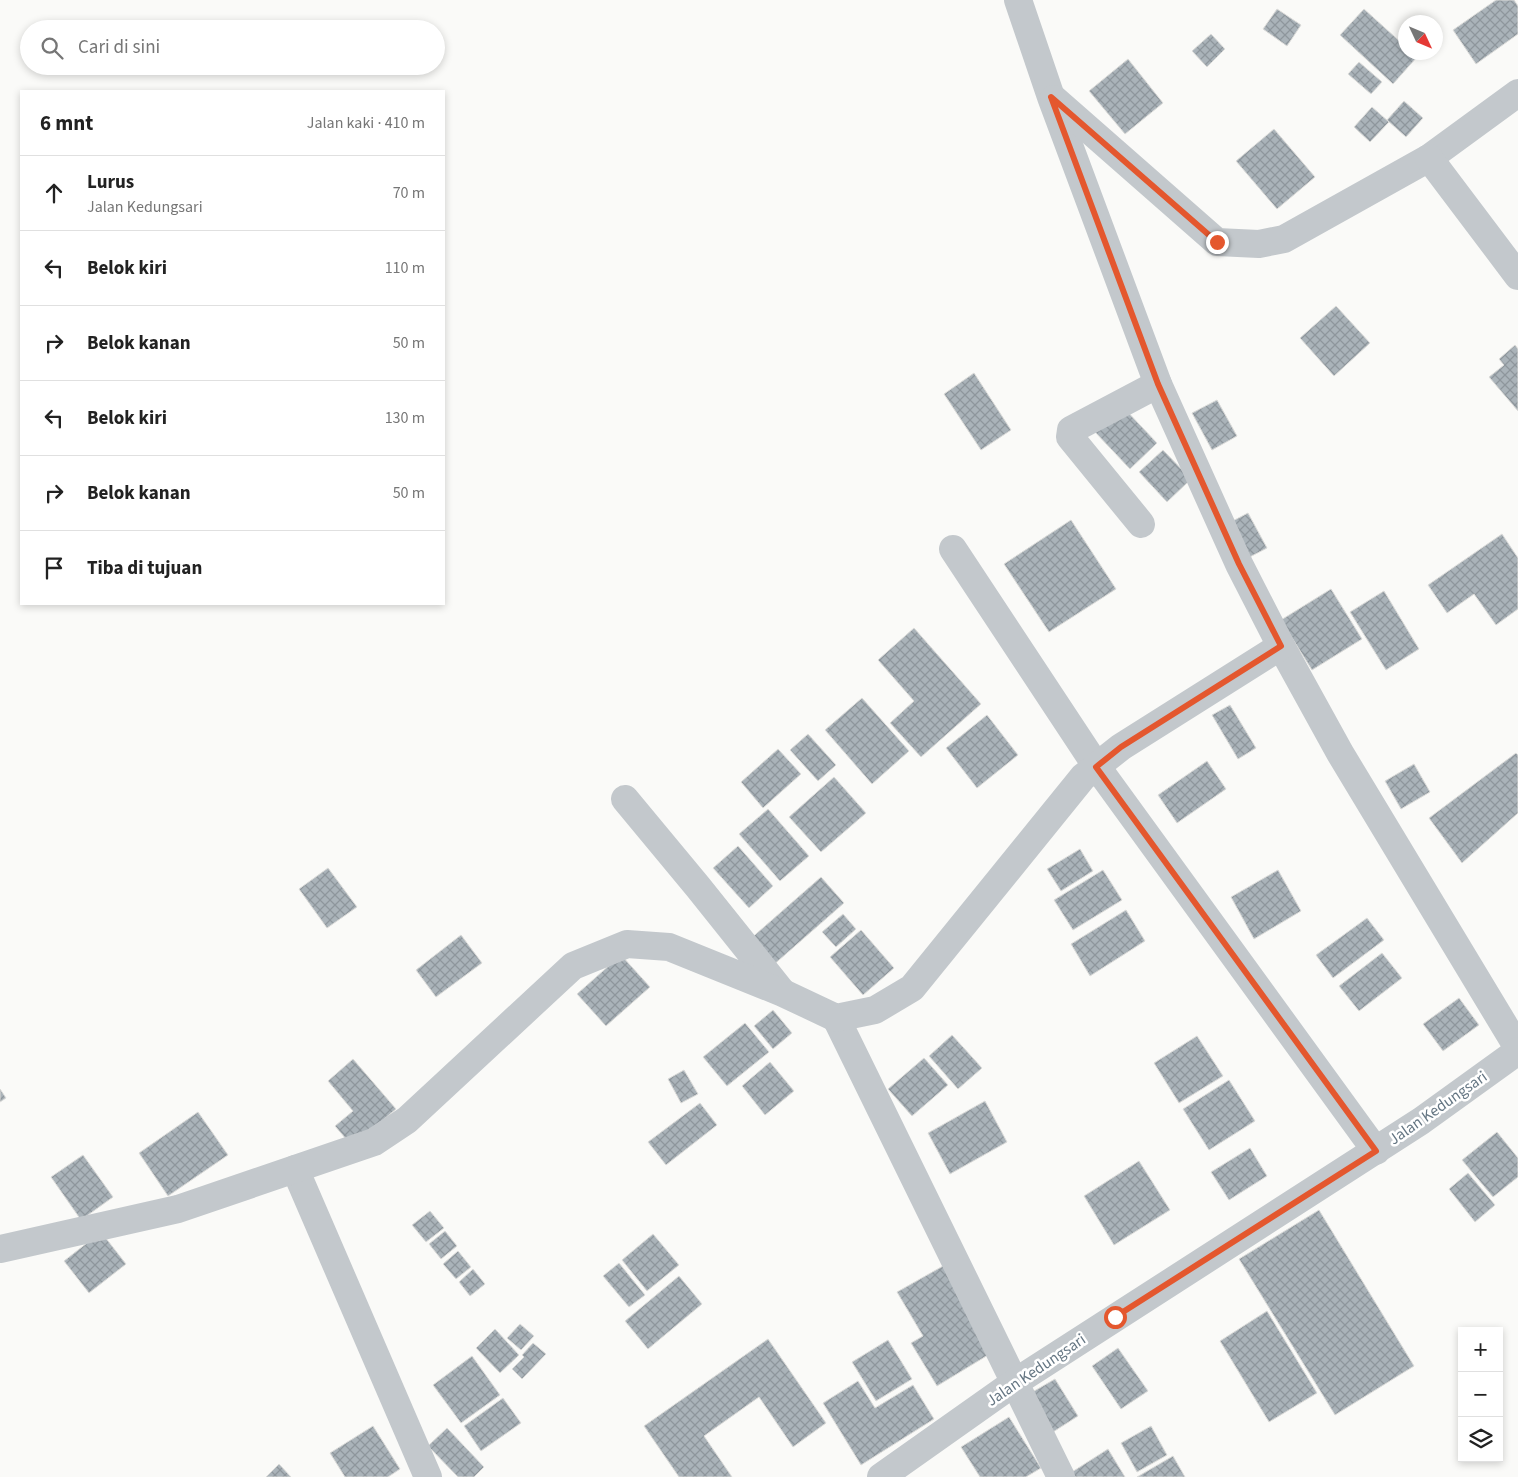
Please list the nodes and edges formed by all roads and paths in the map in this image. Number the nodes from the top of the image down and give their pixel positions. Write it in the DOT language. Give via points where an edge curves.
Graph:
graph roads {
  1 [pos="1018,0"];
  2 [pos="1518,93"];
  3 [pos="1051,97"];
  4 [pos="1429,158"];
  5 [pos="1518,276"];
  6 [pos="1158,384"];
  7 [pos="1142,524"];
  8 [pos="953,549"];
  9 [pos="1281,646"];
  10 [pos="1096,767"];
  11 [pos="625,799"];
  12 [pos="783,993"];
  13 [pos="836,1018"];
  14 [pos="1518,1050"];
  15 [pos="1376,1151"];
  16 [pos="295,1169"];
  17 [pos="0,1249"];
  18 [pos="1014,1383"];
  19 [pos="428,1477"];
  20 [pos="881,1477"];
  21 [pos="1061,1477"];
  1 -- 3 [label="street"];
  2 -- 4 [label="street"];
  3 -- 4 [label="street" via="1217,242 1259,244 1284,239"];
  3 -- 6 [label="street"];
  4 -- 5 [label="street"];
  6 -- 7 [label="street" via="1071,430 1070,437"];
  6 -- 9 [label="street" via="1239,564"];
  8 -- 10 [label="street"];
  9 -- 10 [label="street" via="1121,747"];
  9 -- 14 [label="street" via="1340,753"];
  10 -- 13 [label="street" via="1083,778 912,988 875,1010"];
  10 -- 15 [label="street"];
  11 -- 12 [label="street"];
  12 -- 13 [label="street"];
  12 -- 16 [label="street" via="669,947 627,944 573,966 407,1120 374,1142"];
  13 -- 18 [label="street"];
  14 -- 15 [label="street, Jalan Kedungsari"];
  15 -- 18 [label="street, Jalan Kedungsari"];
  16 -- 17 [label="street" via="178,1209"];
  16 -- 19 [label="street"];
  18 -- 20 [label="street, Jalan Kedungsari"];
  18 -- 21 [label="street"];
}
